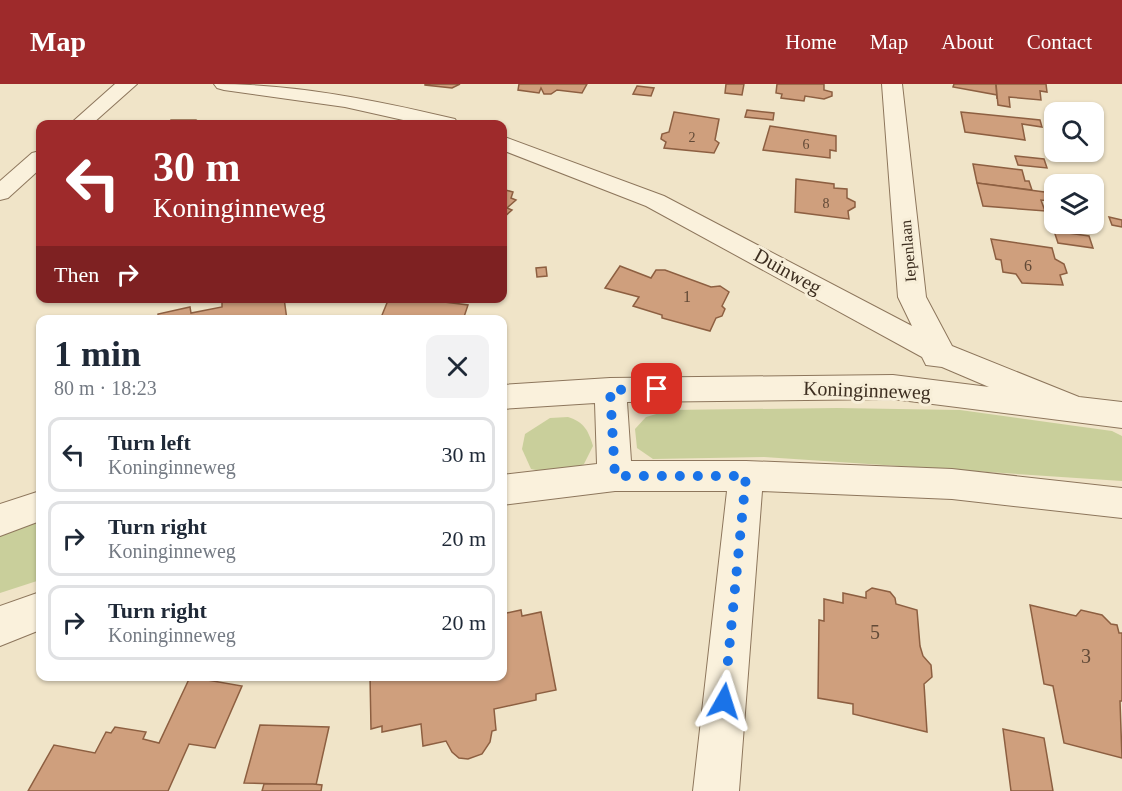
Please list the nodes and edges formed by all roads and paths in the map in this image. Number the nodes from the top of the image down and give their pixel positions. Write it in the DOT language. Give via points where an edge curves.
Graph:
graph roads {
  1 [pos="127,84"];
  2 [pos="224,84"];
  3 [pos="892,84"];
  4 [pos="85,120"];
  5 [pos="429,120"];
  6 [pos="507,144"];
  7 [pos="36,162"];
  8 [pos="0,193"];
  9 [pos="941,354"];
  10 [pos="893,387"];
  11 [pos="610,390"];
  12 [pos="507,397"];
  13 [pos="1070,407"];
  14 [pos="1122,415"];
  15 [pos="615,476"];
  16 [pos="746,476"];
  17 [pos="507,489"];
  18 [pos="1122,503"];
  19 [pos="36,507"];
  20 [pos="0,520"];
  21 [pos="36,612"];
  22 [pos="0,626"];
  23 [pos="716,791"];
  1 -- 4 [label="street"];
  2 -- 5 [label="street" via="345,101"];
  3 -- 9 [label="street, Iepenlaan" via="912,297"];
  6 -- 9 [label="street, Duinweg" via="655,201"];
  7 -- 8 [label="street"];
  9 -- 10 [label="street"];
  9 -- 13 [label="street, Duinweg"];
  10 -- 11 [label="street, Koninginneweg"];
  10 -- 13 [label="street, Koninginneweg"];
  11 -- 12 [label="street, Koninginneweg"];
  11 -- 15 [label="street"];
  13 -- 14 [label="street, Koninginneweg"];
  15 -- 16 [label="street"];
  15 -- 17 [label="street"];
  16 -- 18 [label="street" via="952,484"];
  16 -- 23 [label="street"];
  19 -- 20 [label="street"];
  21 -- 22 [label="street"];
}
